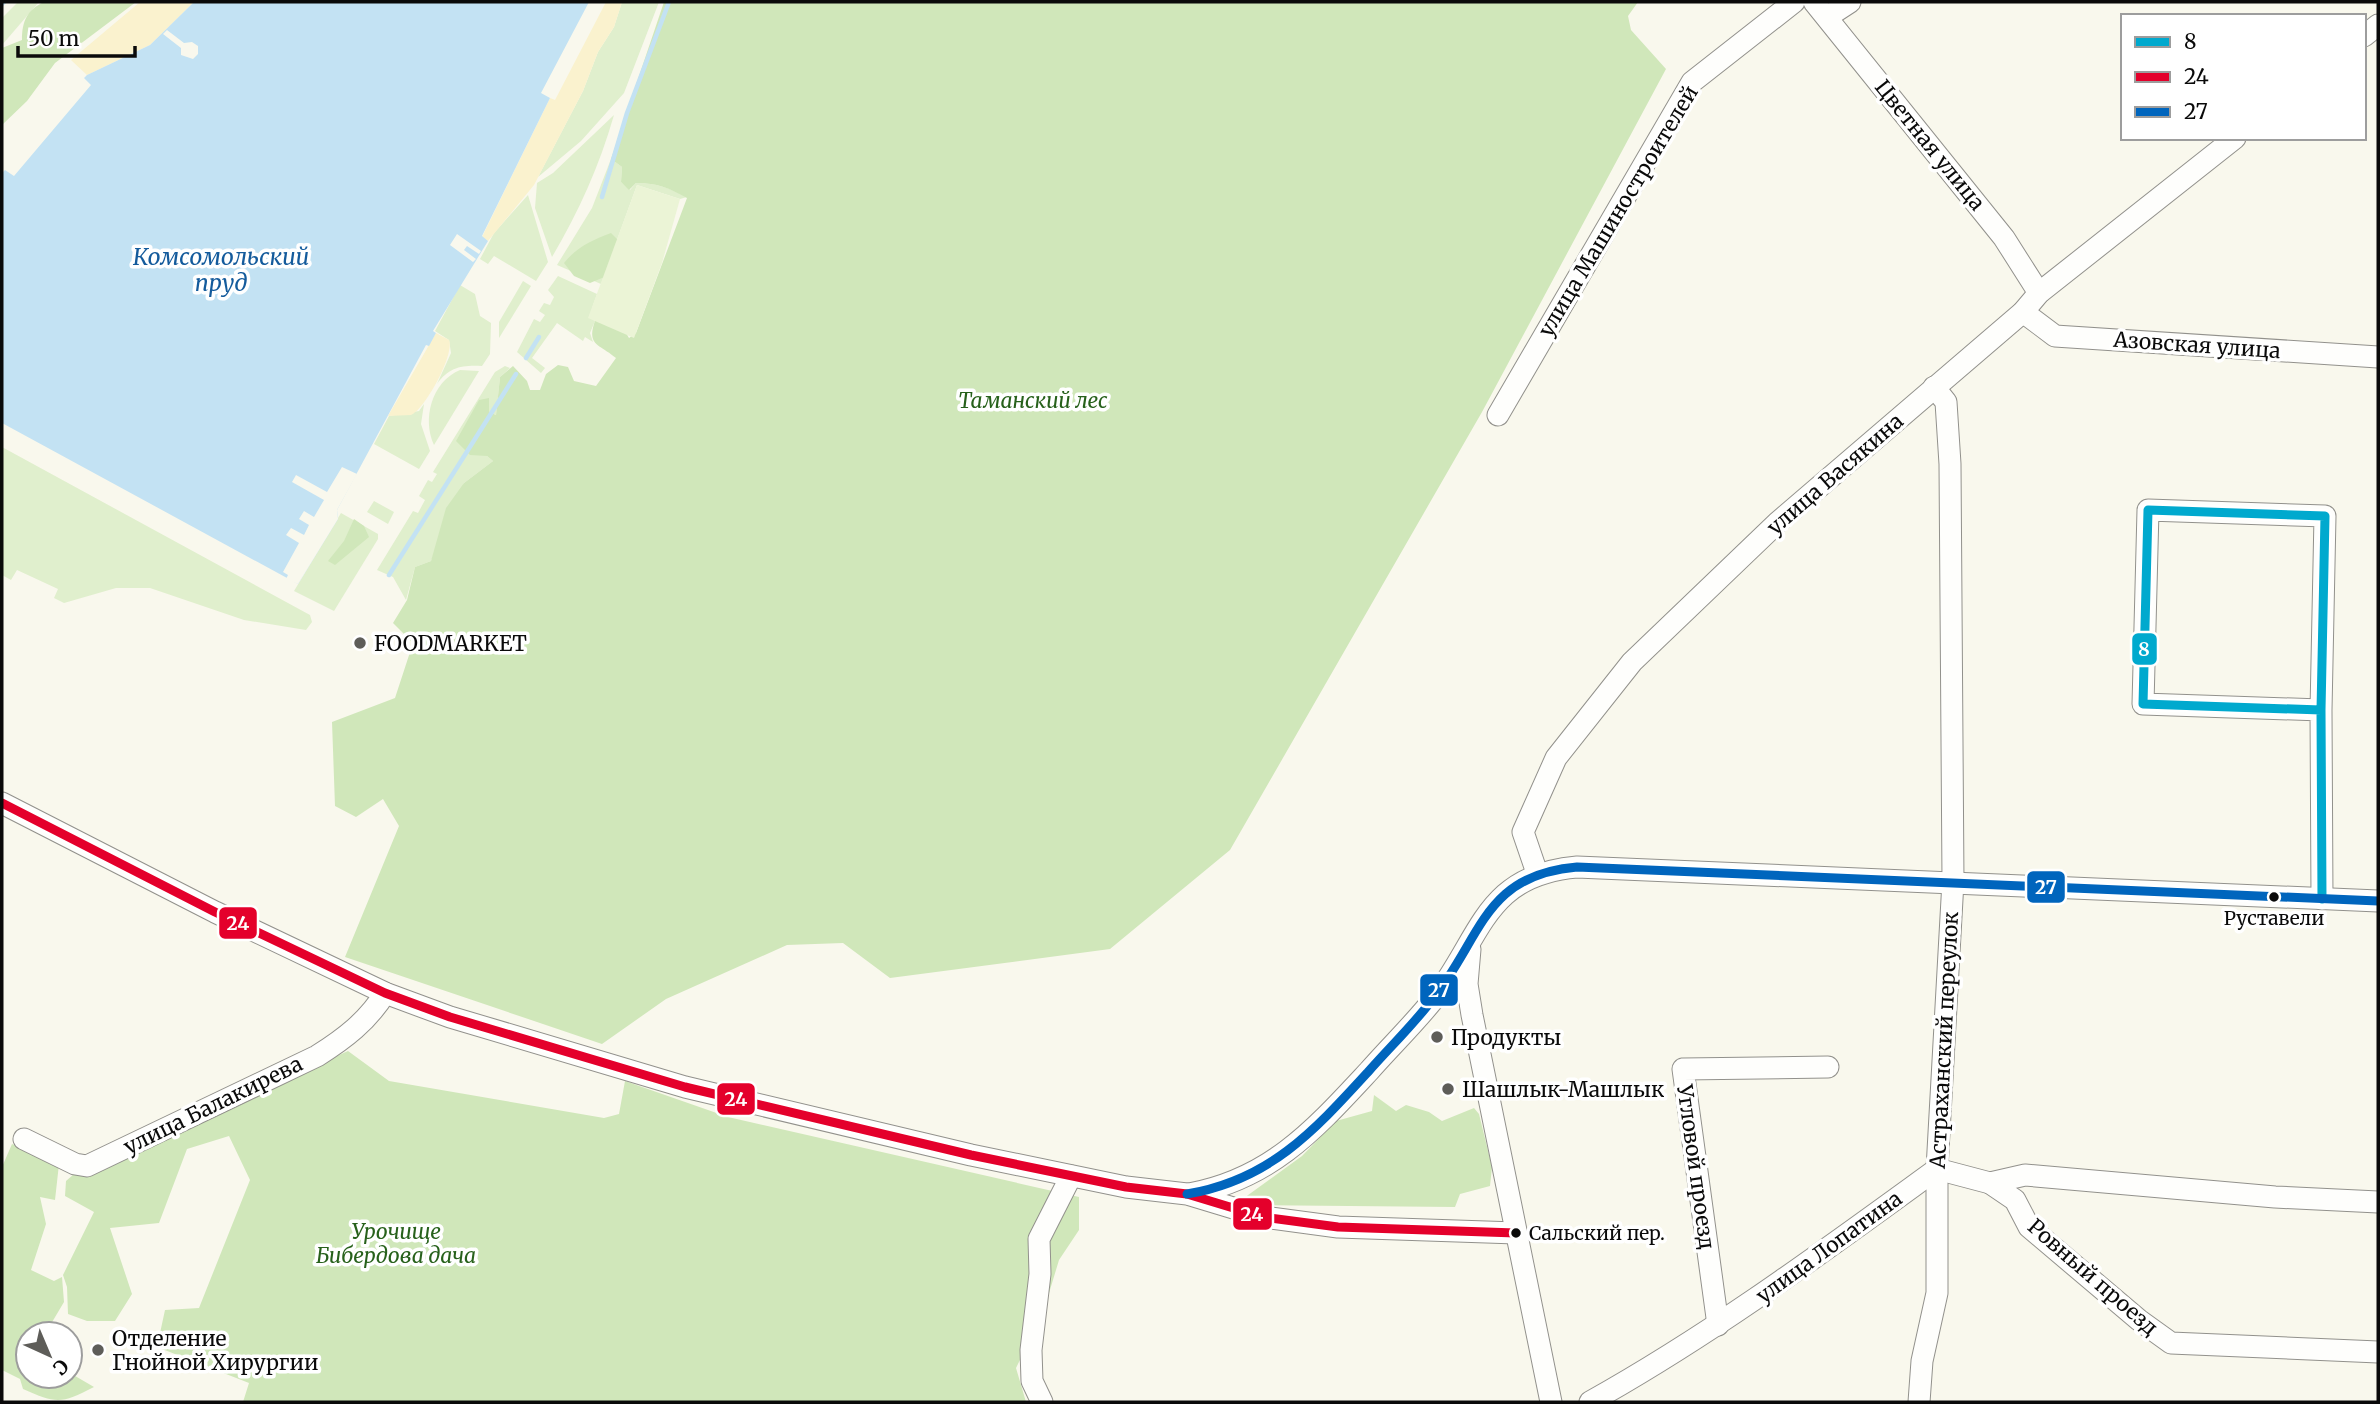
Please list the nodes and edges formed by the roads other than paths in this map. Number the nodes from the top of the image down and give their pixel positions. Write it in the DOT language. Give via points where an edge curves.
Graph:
graph roads {
  1 [pos="1794,2"];
  2 [pos="1850,2"];
  3 [pos="1821,9"];
  4 [pos="2232,140"];
  5 [pos="2039,293"];
  6 [pos="2023,312"];
  7 [pos="2378,357"];
  8 [pos="1934,387"];
  9 [pos="1498,415"];
  10 [pos="2321,710"];
  11 [pos="2,803"];
  12 [pos="1530,876"];
  13 [pos="1953,881"];
  14 [pos="2322,899"];
  15 [pos="2378,901"];
  16 [pos="1472,940"];
  17 [pos="385,993"];
  18 [pos="1828,1067"];
  19 [pos="24,1139"];
  20 [pos="1937,1169"];
  21 [pos="1071,1175"];
  22 [pos="1990,1183"];
  23 [pos="1187,1194"];
  24 [pos="2378,1202"];
  25 [pos="1516,1233"];
  26 [pos="1718,1325"];
  27 [pos="2378,1352"];
  28 [pos="1042,1402"];
  29 [pos="1551,1402"];
  30 [pos="1590,1402"];
  31 [pos="1919,1402"];
  1 -- 9 [label="street, улица Машиностроителей" via="1692,82"];
  2 -- 3 [label="street"];
  3 -- 5 [label="street, Цветная улица" via="2004,238"];
  4 -- 5 [label="street, улица Васякина"];
  5 -- 6 [label="street, улица Васякина"];
  6 -- 7 [label="street, Азовская улица" via="2056,336"];
  6 -- 8 [label="street, улица Васякина"];
  8 -- 12 [label="street, улица Васякина" via="1777,523 1632,662 1591,710 1556,758 1523,832"];
  8 -- 13 [label="street, Астраханский переулок" via="1946,402 1950,464"];
  10 -- 10 [label="street" via="2325,516 2148,510 2143,704"];
  10 -- 14 [label="street"];
  11 -- 17 [label="street"];
  12 -- 13 [label="street" via="1577,867"];
  12 -- 16 [label="street" via="1497,903"];
  13 -- 14 [label="street"];
  13 -- 20 [label="street, Астраханский переулок"];
  14 -- 15 [label="street"];
  16 -- 23 [label="street" via="1432,1001 1296,1146 1250,1176"];
  16 -- 25 [label="street" via="1467,984"];
  17 -- 19 [label="street, улица Балакирева" via="370,1015 317,1056 87,1166"];
  17 -- 21 [label="street" via="685,1087"];
  18 -- 26 [label="street, Угловой проезд" via="1682,1069"];
  20 -- 22 [label="street"];
  20 -- 26 [label="street, улица Лопатина"];
  20 -- 31 [label="street, Астраханский переулок" via="1937,1293 1922,1362"];
  21 -- 23 [label="street"];
  21 -- 28 [label="street" via="1039,1239 1040,1274 1031,1350 1032,1381"];
  22 -- 24 [label="street" via="2025,1175"];
  22 -- 27 [label="street, Ровный проезд" via="2015,1199 2029,1227 2171,1343"];
  23 -- 25 [label="street" via="1263,1217 1326,1225"];
  25 -- 29 [label="street"];
  26 -- 30 [label="street, улица Лопатина"];
}
